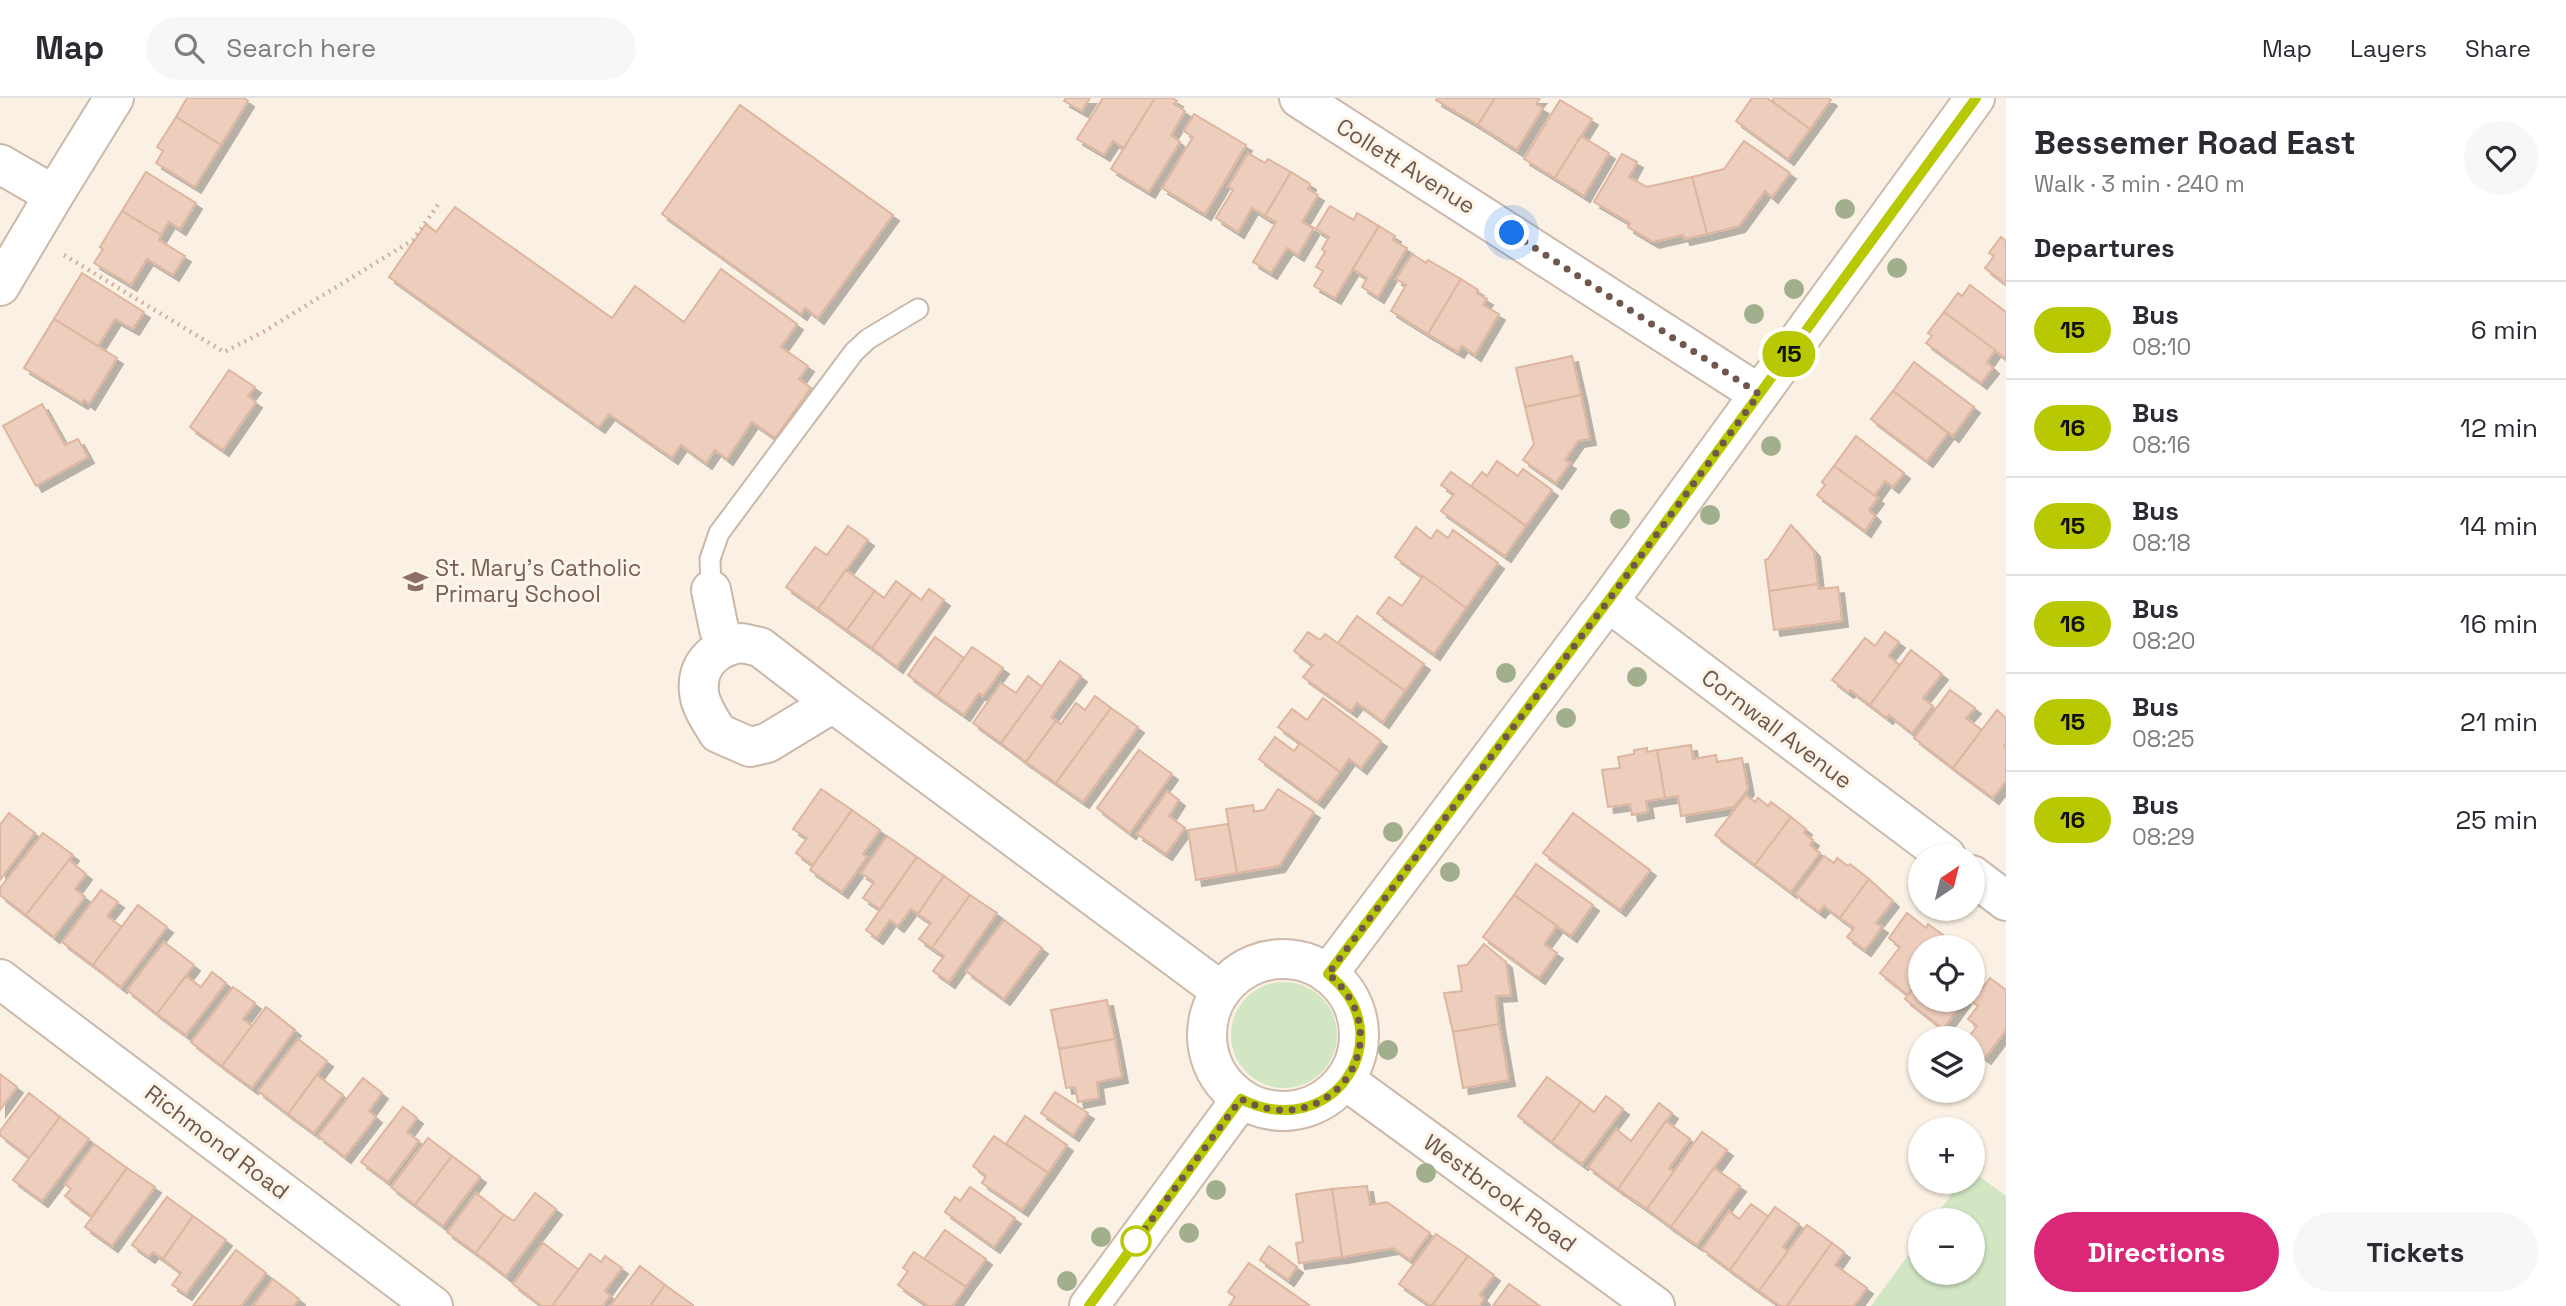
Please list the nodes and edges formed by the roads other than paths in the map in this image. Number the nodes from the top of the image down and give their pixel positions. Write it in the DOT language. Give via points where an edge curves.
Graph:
graph roads {
  1 [pos="114,98"];
  2 [pos="1300,98"];
  3 [pos="1976,98"];
  4 [pos="0,164"];
  5 [pos="54,195"];
  6 [pos="0,286"];
  7 [pos="918,309"];
  8 [pos="1759,394"];
  9 [pos="710,590"];
  10 [pos="1608,601"];
  11 [pos="727,645"];
  12 [pos="834,703"];
  13 [pos="1931,844"];
  14 [pos="1985,885"];
  15 [pos="2006,901"];
  16 [pos="1328,974"];
  17 [pos="0,979"];
  18 [pos="1221,991"];
  19 [pos="1345,1080"];
  20 [pos="1241,1099"];
  21 [pos="433,1306"];
  22 [pos="1089,1306"];
  23 [pos="1655,1306"];
  1 -- 5 [label="street"];
  2 -- 8 [label="street, Collett Avenue"];
  3 -- 8 [label="street"];
  4 -- 5 [label="street"];
  5 -- 6 [label="street"];
  7 -- 9 [label="lane" via="855,352 736,508 713,547"];
  8 -- 10 [label="street"];
  9 -- 11 [label="street"];
  10 -- 13 [label="street, Cornwall Avenue"];
  10 -- 16 [label="street"];
  11 -- 12 [label="street" via="760,646"];
  11 -- 12 [label="street" via="711,655 701,673 699,693 718,733 750,747 767,743"];
  12 -- 18 [label="street"];
  14 -- 15 [label="street"];
  16 -- 18 [label="street" via="1303,961 1281,958 1239,972"];
  16 -- 19 [label="street" via="1342,985 1355,1006 1360,1029 1358,1053"];
  17 -- 21 [label="street, Richmond Road"];
  18 -- 20 [label="street" via="1209,1017 1207,1048 1225,1085"];
  19 -- 20 [label="street" via="1333,1094 1298,1111 1258,1108"];
  19 -- 23 [label="street, Westbrook Road"];
  20 -- 22 [label="street"];
}
